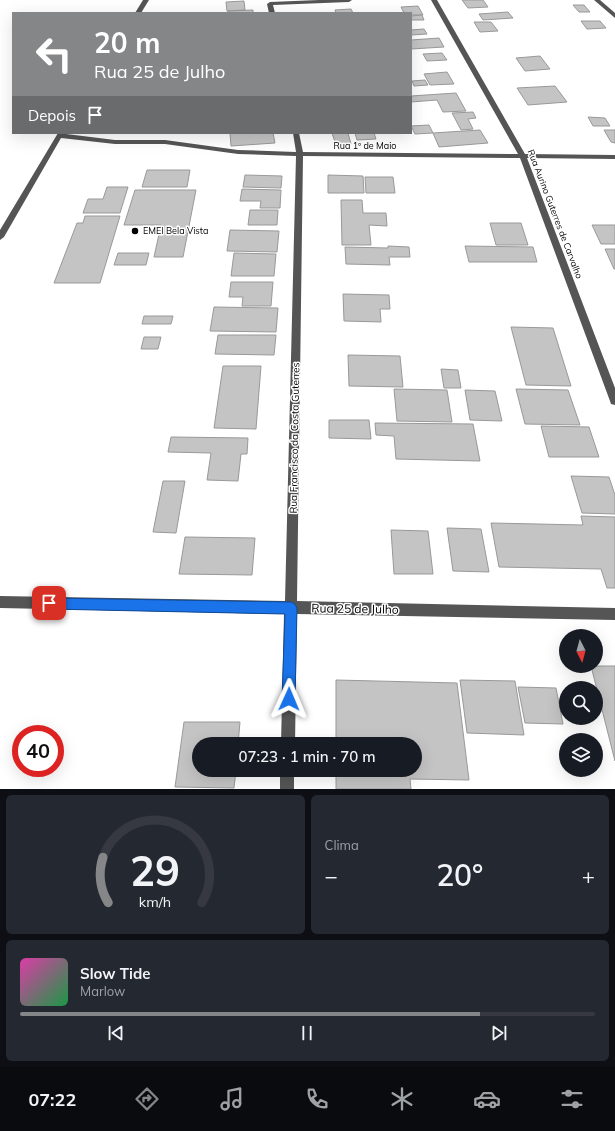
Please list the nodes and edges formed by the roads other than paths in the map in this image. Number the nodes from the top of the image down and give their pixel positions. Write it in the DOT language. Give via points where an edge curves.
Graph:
graph roads {
  1 [pos="146,0"];
  2 [pos="349,0"];
  3 [pos="434,0"];
  4 [pos="598,0"];
  5 [pos="608,0"];
  6 [pos="139,12"];
  7 [pos="272,12"];
  8 [pos="615,16"];
  9 [pos="61,134"];
  10 [pos="296,134"];
  11 [pos="300,154"];
  12 [pos="523,156"];
  13 [pos="615,157"];
  14 [pos="0,237"];
  15 [pos="615,401"];
  16 [pos="0,602"];
  17 [pos="291,608"];
  18 [pos="615,614"];
  19 [pos="288,737"];
  20 [pos="287,777"];
  21 [pos="286,789"];
  1 -- 6 [label="street"];
  2 -- 7 [label="street" via="270,4"];
  3 -- 12 [label="street, Rua Aurino Guterres de Carvalho"];
  4 -- 5 [label="street"];
  4 -- 8 [label="street"];
  9 -- 11 [label="street, Rua 1º de Maio" via="115,142 165,142 238,152"];
  9 -- 14 [label="street"];
  10 -- 11 [label="street, Rua Francisco da Costa Guterres"];
  11 -- 12 [label="street, Rua 1º de Maio"];
  11 -- 17 [label="street, Rua Francisco da Costa Guterres"];
  12 -- 13 [label="street, Rua 1º de Maio"];
  12 -- 15 [label="street, Rua Aurino Guterres de Carvalho"];
  16 -- 17 [label="street, Rua 25 de Julho"];
  17 -- 18 [label="street, Rua 25 de Julho"];
  17 -- 19 [label="street, Rua Francisco da Costa Guterres"];
  20 -- 21 [label="street"];
}
